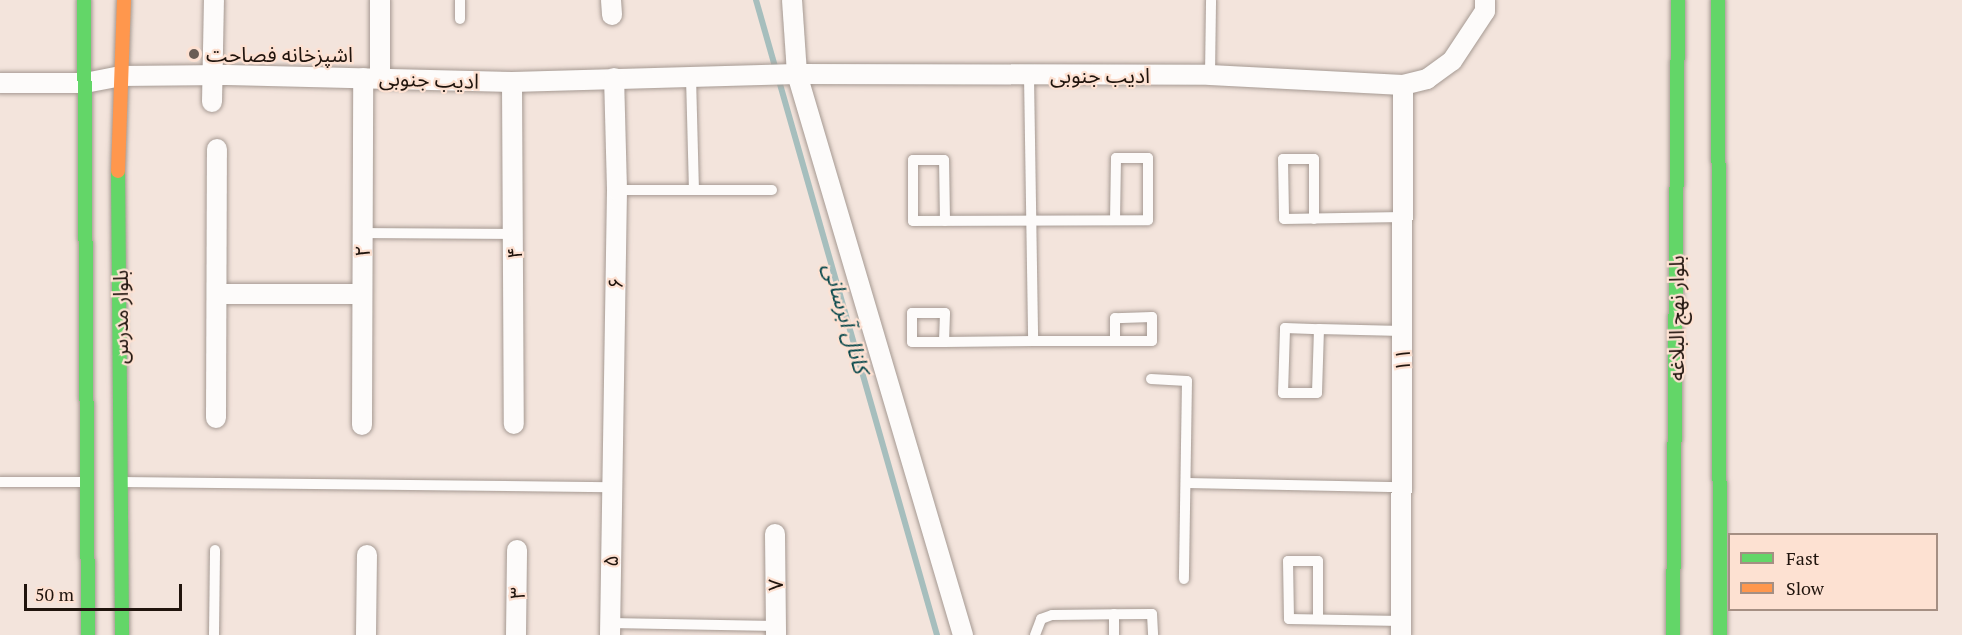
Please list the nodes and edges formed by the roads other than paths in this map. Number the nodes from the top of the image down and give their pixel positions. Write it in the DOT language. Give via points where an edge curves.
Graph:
graph roads {
  1 [pos="84,0"];
  2 [pos="124,0"];
  3 [pos="214,0"];
  4 [pos="380,0"];
  5 [pos="460,0"];
  6 [pos="792,0"];
  7 [pos="1211,0"];
  8 [pos="1485,0"];
  9 [pos="1678,0"];
  10 [pos="1719,0"];
  11 [pos="460,19"];
  12 [pos="797,74"];
  13 [pos="1210,75"];
  14 [pos="120,76"];
  15 [pos="1029,76"];
  16 [pos="372,77"];
  17 [pos="691,77"];
  18 [pos="614,78"];
  19 [pos="512,82"];
  20 [pos="0,83"];
  21 [pos="85,83"];
  22 [pos="1403,85"];
  23 [pos="212,102"];
  24 [pos="217,149"];
  25 [pos="617,190"];
  26 [pos="694,190"];
  27 [pos="772,190"];
  28 [pos="1403,217"];
  29 [pos="1314,219"];
  30 [pos="1031,220"];
  31 [pos="1115,220"];
  32 [pos="945,221"];
  33 [pos="362,233"];
  34 [pos="514,234"];
  35 [pos="217,294"];
  36 [pos="362,294"];
  37 [pos="1318,329"];
  38 [pos="1402,331"];
  39 [pos="1115,341"];
  40 [pos="944,342"];
  41 [pos="1033,342"];
  42 [pos="1151,380"];
  43 [pos="216,418"];
  44 [pos="514,424"];
  45 [pos="362,425"];
  46 [pos="0,482"];
  47 [pos="86,482"];
  48 [pos="121,482"];
  49 [pos="1187,483"];
  50 [pos="611,487"];
  51 [pos="1401,487"];
  52 [pos="775,534"];
  53 [pos="215,550"];
  54 [pos="517,550"];
  55 [pos="367,555"];
  56 [pos="1184,579"];
  57 [pos="1114,614"];
  58 [pos="1318,619"];
  59 [pos="1401,628"];
  60 [pos="610,629"];
  61 [pos="776,631"];
  62 [pos="88,635"];
  63 [pos="122,635"];
  64 [pos="214,635"];
  65 [pos="366,635"];
  66 [pos="516,635"];
  67 [pos="963,635"];
  68 [pos="1035,635"];
  69 [pos="1114,635"];
  70 [pos="1153,635"];
  71 [pos="1673,635"];
  72 [pos="1720,635"];
  1 -- 21 [label="street, بلوار مدرس"];
  2 -- 14 [label="street, بلوار مدرس"];
  3 -- 23 [label="street"];
  4 -- 16 [label="street, ۲"];
  5 -- 11 [label="lane"];
  6 -- 12 [label="street"];
  7 -- 13 [label="lane"];
  8 -- 22 [label="street" via="1485,11 1452,61 1427,79"];
  9 -- 71 [label="street, بلوار نهج البلاغه"];
  10 -- 72 [label="street"];
  12 -- 15 [label="street, ادیب جنوبی"];
  12 -- 17 [label="street, ادیب جنوبی"];
  12 -- 67 [label="street"];
  13 -- 15 [label="street, ادیب جنوبی"];
  13 -- 22 [label="street, ادیب جنوبی"];
  14 -- 16 [label="street, ادیب جنوبی"];
  14 -- 21 [label="street, ادیب جنوبی"];
  14 -- 48 [label="street, بلوار مدرس"];
  15 -- 30 [label="lane"];
  16 -- 19 [label="street, ادیب جنوبی"];
  16 -- 33 [label="street, ۲"];
  17 -- 18 [label="street, ادیب جنوبی"];
  17 -- 26 [label="lane"];
  18 -- 19 [label="street, ادیب جنوبی"];
  18 -- 25 [label="street, ۶"];
  19 -- 34 [label="street, ۴"];
  20 -- 21 [label="street"];
  21 -- 47 [label="street, بلوار مدرس"];
  22 -- 28 [label="street, ۱۱"];
  24 -- 35 [label="street"];
  25 -- 26 [label="lane"];
  25 -- 50 [label="street, ۶"];
  26 -- 27 [label="lane"];
  28 -- 29 [label="lane"];
  28 -- 38 [label="street, ۱۱"];
  29 -- 29 [label="lane" via="1284,219 1284,159 1314,159"];
  30 -- 31 [label="lane"];
  30 -- 32 [label="lane"];
  30 -- 41 [label="lane"];
  31 -- 31 [label="lane" via="1116,158 1148,158 1148,220"];
  32 -- 32 [label="lane" via="944,160 913,160 913,221"];
  33 -- 34 [label="lane"];
  33 -- 36 [label="street, ۲"];
  34 -- 44 [label="street, ۴"];
  35 -- 36 [label="street"];
  35 -- 43 [label="street"];
  36 -- 45 [label="street, ۲"];
  37 -- 37 [label="lane" via="1285,328 1283,393 1317,393"];
  37 -- 38 [label="lane"];
  38 -- 51 [label="street, ۱۱"];
  39 -- 41 [label="lane"];
  40 -- 41 [label="lane"];
  42 -- 49 [label="lane" via="1187,381"];
  46 -- 47 [label="lane"];
  47 -- 48 [label="street"];
  47 -- 62 [label="street, بلوار مدرس"];
  48 -- 50 [label="lane"];
  48 -- 63 [label="street, بلوار مدرس"];
  49 -- 51 [label="lane"];
  49 -- 56 [label="lane"];
  50 -- 60 [label="street, ۵"];
  51 -- 59 [label="street, ۱۱"];
  52 -- 61 [label="street, ۷"];
  53 -- 64 [label="lane"];
  54 -- 66 [label="street, ۳"];
  55 -- 65 [label="street"];
  57 -- 68 [label="lane" via="1052,615 1041,619"];
  57 -- 69 [label="lane"];
  57 -- 70 [label="lane" via="1152,614"];
  58 -- 58 [label="lane" via="1289,619 1288,561 1318,561"];
  58 -- 59 [label="lane"];
  60 -- 61 [label="lane"];
}
